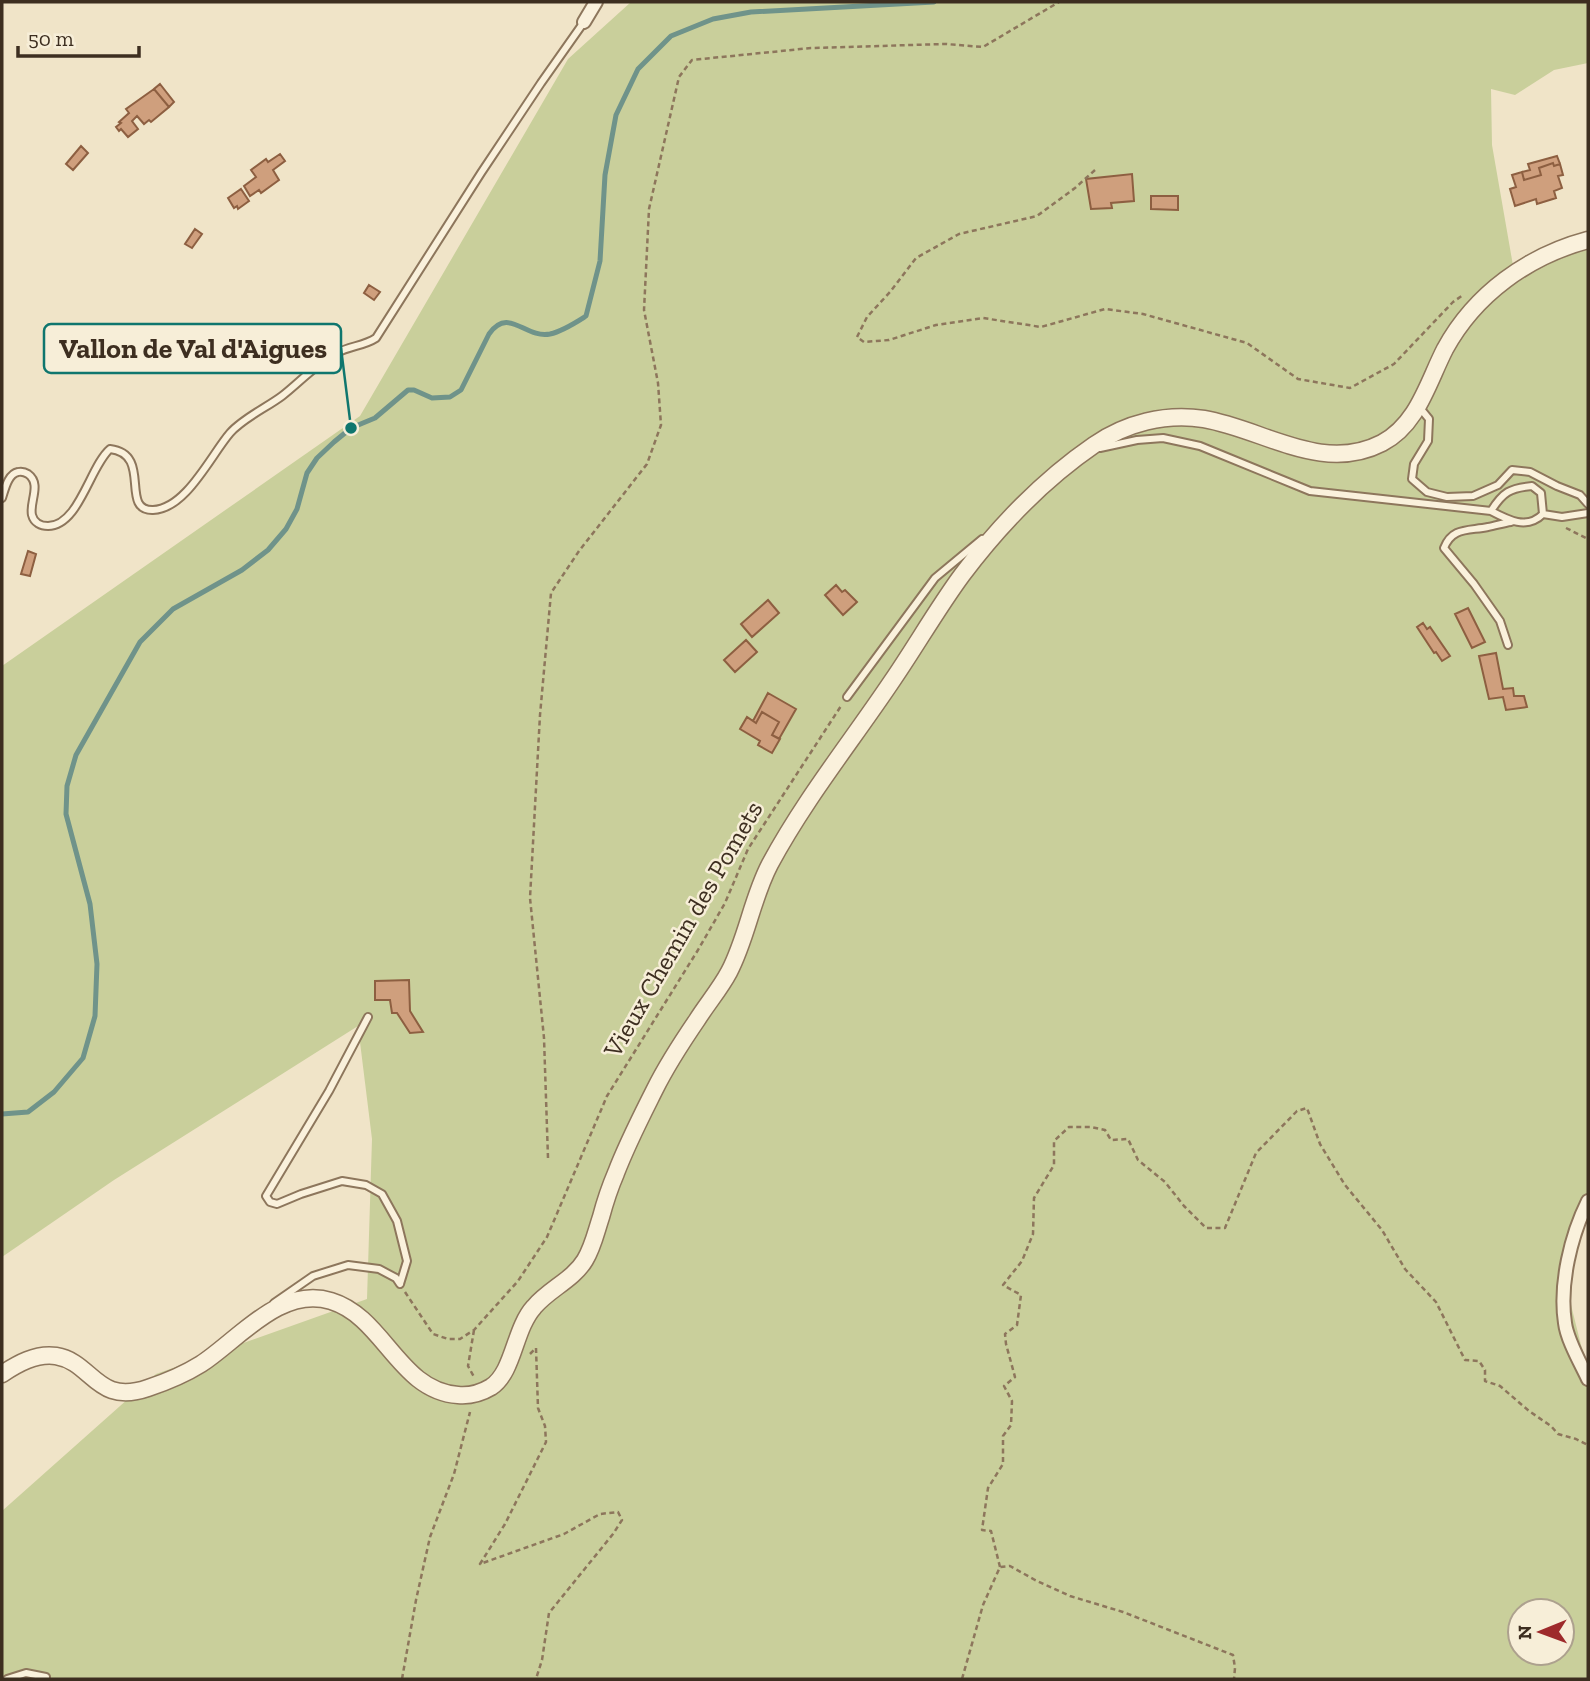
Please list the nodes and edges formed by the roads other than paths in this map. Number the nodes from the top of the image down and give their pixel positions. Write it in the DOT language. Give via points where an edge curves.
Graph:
graph roads {
  1 [pos="596,2"];
  2 [pos="584,22"];
  3 [pos="1588,240"];
  4 [pos="1419,406"];
  5 [pos="1086,451"];
  6 [pos="2,498"];
  7 [pos="1588,504"];
  8 [pos="1491,511"];
  9 [pos="1016,512"];
  10 [pos="1588,513"];
  11 [pos="1543,514"];
  12 [pos="1511,522"];
  13 [pos="1508,645"];
  14 [pos="847,697"];
  15 [pos="368,1017"];
  16 [pos="1588,1201"];
  17 [pos="239,1333"];
  18 [pos="2,1374"];
  19 [pos="1588,1379"];
  20 [pos="7,1679"];
  21 [pos="45,1679"];
  1 -- 2 [label="street"];
  2 -- 6 [label="lane" via="376,338 334,354 232,431 170,505 144,509 138,502 130,459 110,449 79,501 57,525 37,524 33,519 34,484 27,473 10,477"];
  3 -- 4 [label="street" via="1536,259 1495,287 1462,322"];
  4 -- 5 [label="street" via="1390,439 1346,453 1317,453 1224,424 1185,417 1141,423"];
  4 -- 7 [label="lane" via="1429,419 1428,441 1413,464 1412,479 1427,492 1473,496 1498,485 1512,470 1530,472 1580,495"];
  5 -- 8 [label="lane" via="1163,438 1200,446 1310,491"];
  5 -- 9 [label="street"];
  8 -- 11 [label="lane" via="1506,492 1532,486 1541,493"];
  8 -- 12 [label="lane"];
  9 -- 14 [label="lane" via="935,578"];
  9 -- 17 [label="street" via="961,576 792,826 761,882 733,964 659,1082 627,1147 587,1256 575,1273 533,1307 503,1376 475,1393 435,1390 406,1368 361,1318 329,1300 298,1299"];
  10 -- 11 [label="lane"];
  11 -- 12 [label="lane" via="1529,523"];
  12 -- 13 [label="lane" via="1462,530 1447,539 1444,548 1500,621"];
  15 -- 17 [label="lane" via="266,1196 277,1205 342,1181 366,1185 382,1194 397,1221 407,1261 400,1284 379,1269 348,1265 313,1276"];
  16 -- 19 [label="street" via="1569,1252 1564,1292 1565,1325"];
  17 -- 18 [label="street" via="201,1364 140,1391 109,1389 56,1356 26,1360"];
  20 -- 21 [label="lane" via="26,1673"];
}
